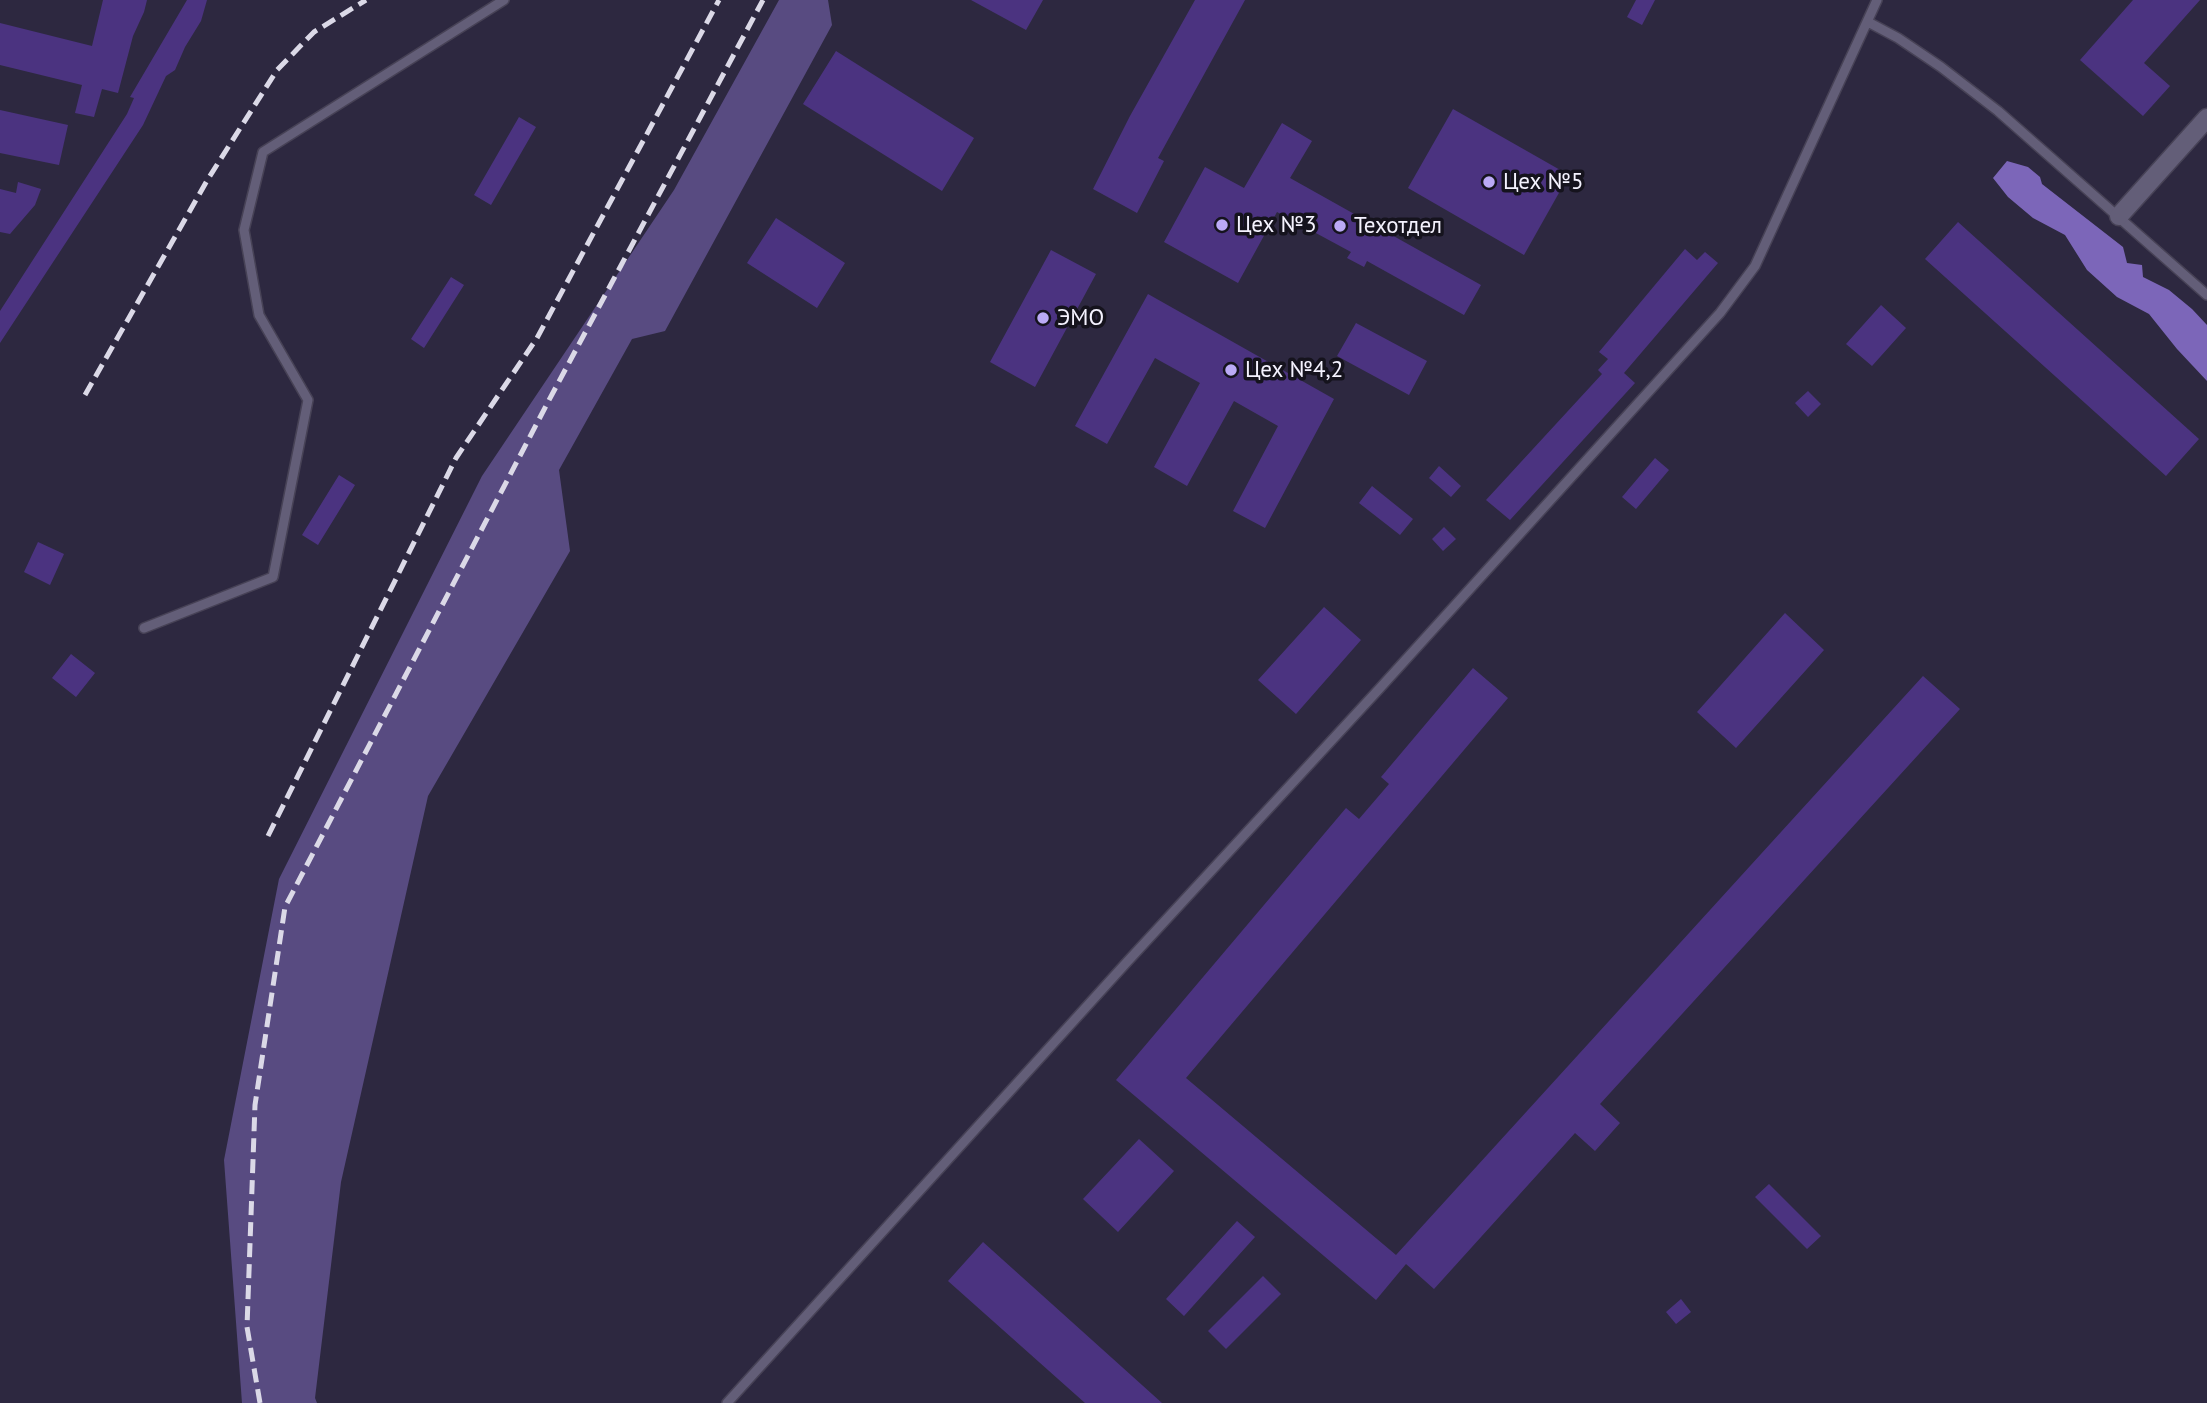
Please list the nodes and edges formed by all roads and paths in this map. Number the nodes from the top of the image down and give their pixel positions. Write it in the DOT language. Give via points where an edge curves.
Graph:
graph roads {
  1 [pos="504,0"];
  2 [pos="1877,0"];
  3 [pos="1868,22"];
  4 [pos="2207,118"];
  5 [pos="2119,216"];
  6 [pos="2207,295"];
  7 [pos="145,628"];
  8 [pos="727,1403"];
  1 -- 7 [label="lane" via="263,152 244,230 259,315 308,400 273,577"];
  2 -- 3 [label="lane"];
  3 -- 5 [label="lane" via="1941,67 1998,111"];
  3 -- 8 [label="lane" via="1755,266 1720,313"];
  4 -- 5 [label="street"];
  5 -- 6 [label="lane"];
}
